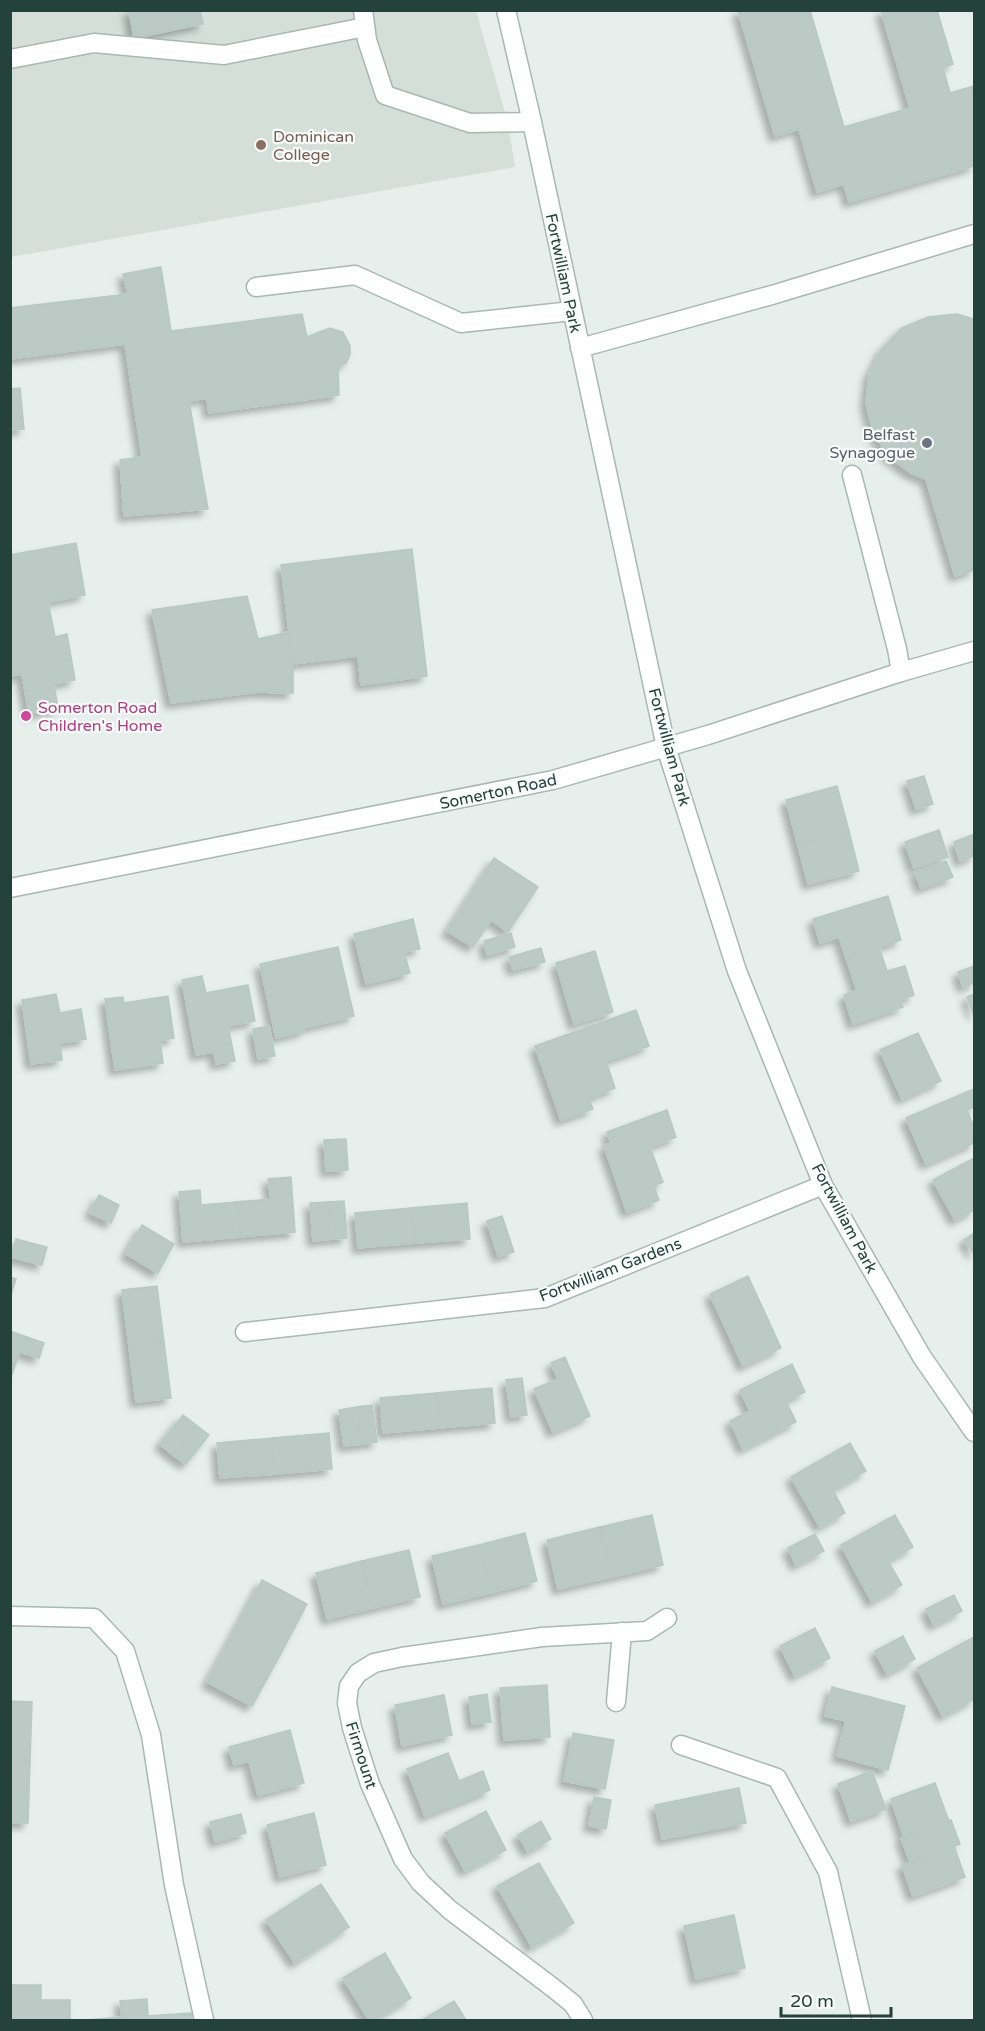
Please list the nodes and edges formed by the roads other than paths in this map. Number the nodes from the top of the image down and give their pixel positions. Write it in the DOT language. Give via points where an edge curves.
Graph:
graph roads {
  1 [pos="506,10"];
  2 [pos="364,19"];
  3 [pos="10,59"];
  4 [pos="532,122"];
  5 [pos="975,234"];
  6 [pos="256,287"];
  7 [pos="572,311"];
  8 [pos="580,348"];
  9 [pos="852,475"];
  10 [pos="975,651"];
  11 [pos="901,672"];
  12 [pos="666,747"];
  13 [pos="10,888"];
  14 [pos="823,1185"];
  15 [pos="245,1332"];
  16 [pos="975,1432"];
  17 [pos="10,1616"];
  18 [pos="667,1618"];
  19 [pos="622,1632"];
  20 [pos="616,1702"];
  21 [pos="681,1745"];
  22 [pos="204,2020"];
  23 [pos="583,2020"];
  24 [pos="862,2020"];
  1 -- 4 [label="street, Fortwilliam Park"];
  2 -- 3 [label="street" via="224,55 94,43"];
  2 -- 4 [label="street" via="385,95 470,123"];
  4 -- 7 [label="street, Fortwilliam Park"];
  5 -- 8 [label="street"];
  6 -- 7 [label="street" via="355,275 461,323"];
  7 -- 8 [label="street, Fortwilliam Park"];
  8 -- 12 [label="street, Fortwilliam Park"];
  9 -- 11 [label="street"];
  10 -- 11 [label="street, Somerton Road"];
  11 -- 12 [label="street, Somerton Road"];
  12 -- 13 [label="street, Somerton Road" via="553,780"];
  12 -- 14 [label="street, Fortwilliam Park" via="737,971"];
  14 -- 15 [label="street, Fortwilliam Gardens" via="545,1298"];
  14 -- 16 [label="street, Fortwilliam Park" via="922,1357"];
  17 -- 22 [label="street" via="94,1618 125,1651 151,1735 174,1885"];
  18 -- 19 [label="street, Firmount" via="647,1631"];
  19 -- 20 [label="street"];
  19 -- 23 [label="street, Firmount" via="530,1639 374,1664 358,1673 349,1686 347,1703 370,1784 403,1859 421,1883 450,1910 573,2004"];
  21 -- 24 [label="street" via="777,1778 828,1872"];
}
